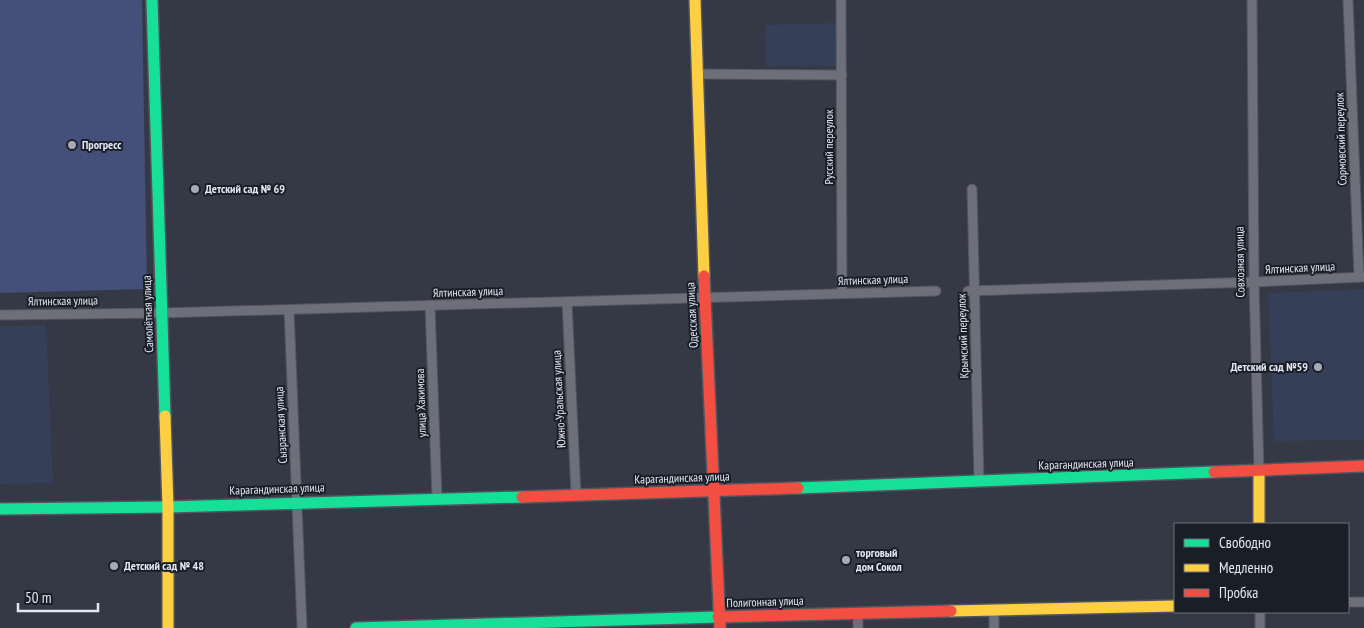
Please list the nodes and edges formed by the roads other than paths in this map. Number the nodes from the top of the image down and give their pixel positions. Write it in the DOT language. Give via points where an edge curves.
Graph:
graph roads {
  1 [pos="152,0"];
  2 [pos="695,0"];
  3 [pos="841,0"];
  4 [pos="1252,0"];
  5 [pos="1348,0"];
  6 [pos="698,74"];
  7 [pos="842,75"];
  8 [pos="972,189"];
  9 [pos="1362,277"];
  10 [pos="1254,282"];
  11 [pos="971,290"];
  12 [pos="936,291"];
  13 [pos="842,293"];
  14 [pos="705,299"];
  15 [pos="567,302"];
  16 [pos="430,306"];
  17 [pos="289,310"];
  18 [pos="162,313"];
  19 [pos="0,315"];
  20 [pos="1364,466"];
  21 [pos="1259,471"];
  22 [pos="979,482"];
  23 [pos="715,491"];
  24 [pos="576,494"];
  25 [pos="437,498"];
  26 [pos="298,502"];
  27 [pos="168,506"];
  28 [pos="0,509"];
  29 [pos="1259,523"];
  30 [pos="1349,602"];
  31 [pos="1364,602"];
  32 [pos="1174,606"];
  33 [pos="994,609"];
  34 [pos="858,613"];
  35 [pos="1260,613"];
  36 [pos="720,623"];
  37 [pos="584,624"];
  38 [pos="436,627"];
  39 [pos="168,628"];
  40 [pos="302,628"];
  41 [pos="356,628"];
  42 [pos="858,628"];
  43 [pos="994,628"];
  44 [pos="1260,628"];
  1 -- 18 [label="main road, Самолётная улица"];
  2 -- 6 [label="main road, Одесская улица"];
  3 -- 7 [label="street, Русский переулок"];
  4 -- 10 [label="street, Совхозная улица"];
  5 -- 9 [label="street, Сормовский переулок"];
  6 -- 7 [label="street"];
  6 -- 14 [label="main road, Одесская улица"];
  7 -- 13 [label="street, Русский переулок"];
  8 -- 11 [label="street, Крымский переулок"];
  9 -- 10 [label="street, Ялтинская улица"];
  10 -- 11 [label="street, Ялтинская улица"];
  10 -- 21 [label="street, Совхозная улица"];
  11 -- 22 [label="street, Крымский переулок"];
  12 -- 13 [label="street, Ялтинская улица"];
  13 -- 14 [label="street, Ялтинская улица"];
  14 -- 15 [label="street, Ялтинская улица"];
  14 -- 23 [label="main road, Одесская улица"];
  15 -- 16 [label="street, Ялтинская улица"];
  15 -- 24 [label="street, Южно-Уральская улица"];
  16 -- 17 [label="street, Ялтинская улица"];
  16 -- 25 [label="street, улица Хакимова"];
  17 -- 18 [label="street, Ялтинская улица"];
  17 -- 26 [label="street, Сызранская улица"];
  18 -- 19 [label="street, Ялтинская улица"];
  18 -- 27 [label="main road, Самолётная улица"];
  20 -- 21 [label="main road, Карагандинская улица"];
  21 -- 22 [label="main road, Карагандинская улица"];
  21 -- 29 [label="main road, Совхозная улица"];
  22 -- 23 [label="main road, Карагандинская улица"];
  23 -- 24 [label="main road, Карагандинская улица"];
  23 -- 36 [label="main road, Одесская улица"];
  24 -- 25 [label="main road, Карагандинская улица"];
  25 -- 26 [label="main road, Карагандинская улица"];
  26 -- 27 [label="main road, Карагандинская улица"];
  26 -- 40 [label="street, Сызранская улица"];
  27 -- 28 [label="main road, Карагандинская улица"];
  27 -- 39 [label="main road, Самолётная улица"];
  30 -- 31 [label="street"];
  32 -- 33 [label="main road, Полигонная улица"];
  33 -- 34 [label="main road, Полигонная улица"];
  33 -- 43 [label="street"];
  34 -- 36 [label="main road, Полигонная улица"];
  34 -- 42 [label="street"];
  35 -- 44 [label="street"];
  36 -- 37 [label="main road, Полигонная улица"];
  37 -- 38 [label="main road, Полигонная улица"];
  38 -- 41 [label="main road, Полигонная улица"];
}
